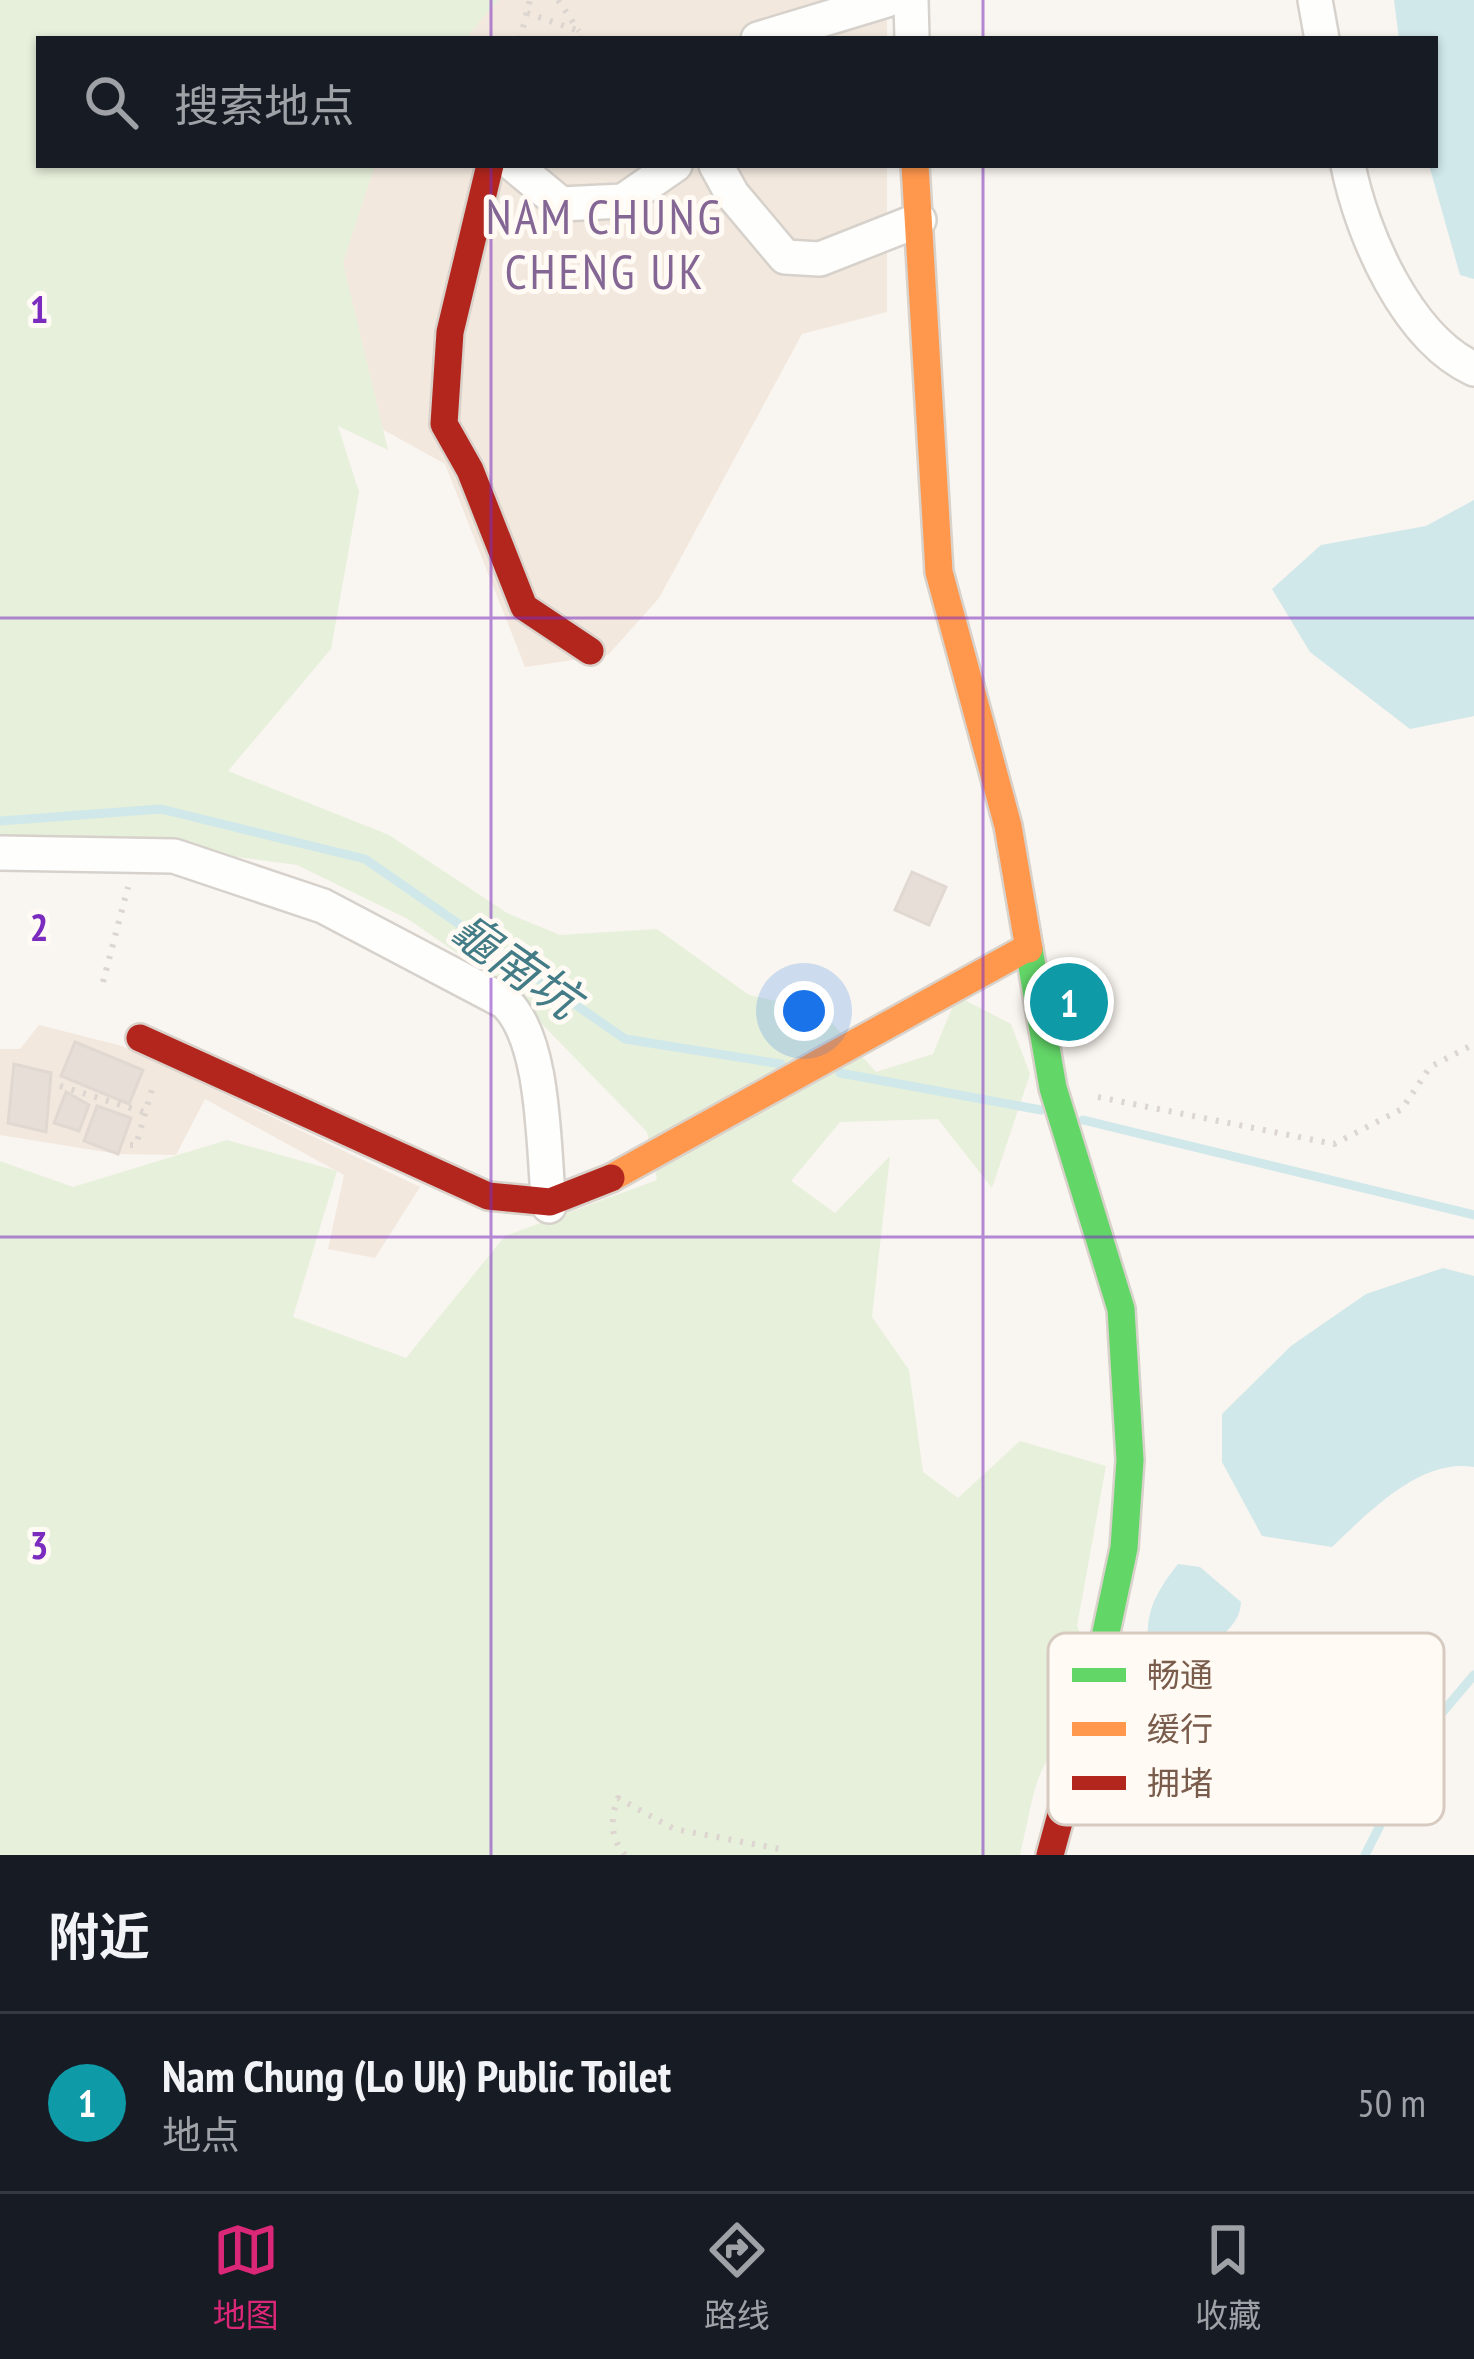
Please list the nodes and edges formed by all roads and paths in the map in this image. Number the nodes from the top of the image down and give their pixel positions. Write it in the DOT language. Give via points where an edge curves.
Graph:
graph roads {
  1 [pos="530,0"];
  2 [pos="558,0"];
  3 [pos="886,0"];
  4 [pos="911,0"];
  5 [pos="1315,0"];
  6 [pos="527,13"];
  7 [pos="579,35"];
  8 [pos="521,36"];
  9 [pos="768,36"];
  10 [pos="912,36"];
  11 [pos="1321,36"];
  12 [pos="489,168"];
  13 [pos="518,168"];
  14 [pos="671,168"];
  15 [pos="718,168"];
  16 [pos="915,168"];
  17 [pos="1349,168"];
  18 [pos="919,220"];
  19 [pos="1474,369"];
  20 [pos="590,651"];
  21 [pos="0,854"];
  22 [pos="136,855"];
  23 [pos="1027,948"];
  24 [pos="103,982"];
  25 [pos="150,1042"];
  26 [pos="1474,1044"];
  27 [pos="60,1086"];
  28 [pos="1053,1088"];
  29 [pos="146,1113"];
  30 [pos="130,1145"];
  31 [pos="549,1206"];
  32 [pos="1108,1633"];
  33 [pos="1058,1825"];
  34 [pos="625,1855"];
  35 [pos="784,1855"];
  36 [pos="1050,1855"];
  1 -- 6 [label="path"];
  2 -- 7 [label="path"];
  3 -- 9 [label="street"];
  4 -- 10 [label="street"];
  5 -- 11 [label="street"];
  6 -- 7 [label="path"];
  6 -- 8 [label="path"];
  12 -- 20 [label="street" via="450,332 444,424 524,607"];
  13 -- 14 [label="street" via="561,204 623,201"];
  15 -- 18 [label="street" via="784,256 820,260"];
  16 -- 18 [label="street"];
  17 -- 19 [label="street" via="1393,283 1447,357"];
  18 -- 23 [label="street" via="939,572 1008,826"];
  21 -- 22 [label="street"];
  22 -- 24 [label="path"];
  22 -- 31 [label="street" via="174,856 323,906 505,1002 524,1019 532,1054"];
  23 -- 28 [label="street"];
  23 -- 31 [label="street"];
  25 -- 29 [label="path"];
  25 -- 31 [label="street" via="452,1184 498,1201"];
  26 -- 28 [label="path" via="1430,1067 1402,1109 1334,1144"];
  27 -- 29 [label="path"];
  28 -- 32 [label="street" via="1121,1309 1130,1460"];
  29 -- 30 [label="path"];
  33 -- 36 [label="street"];
  34 -- 35 [label="path" via="611,1816 619,1798 674,1829"];
}
